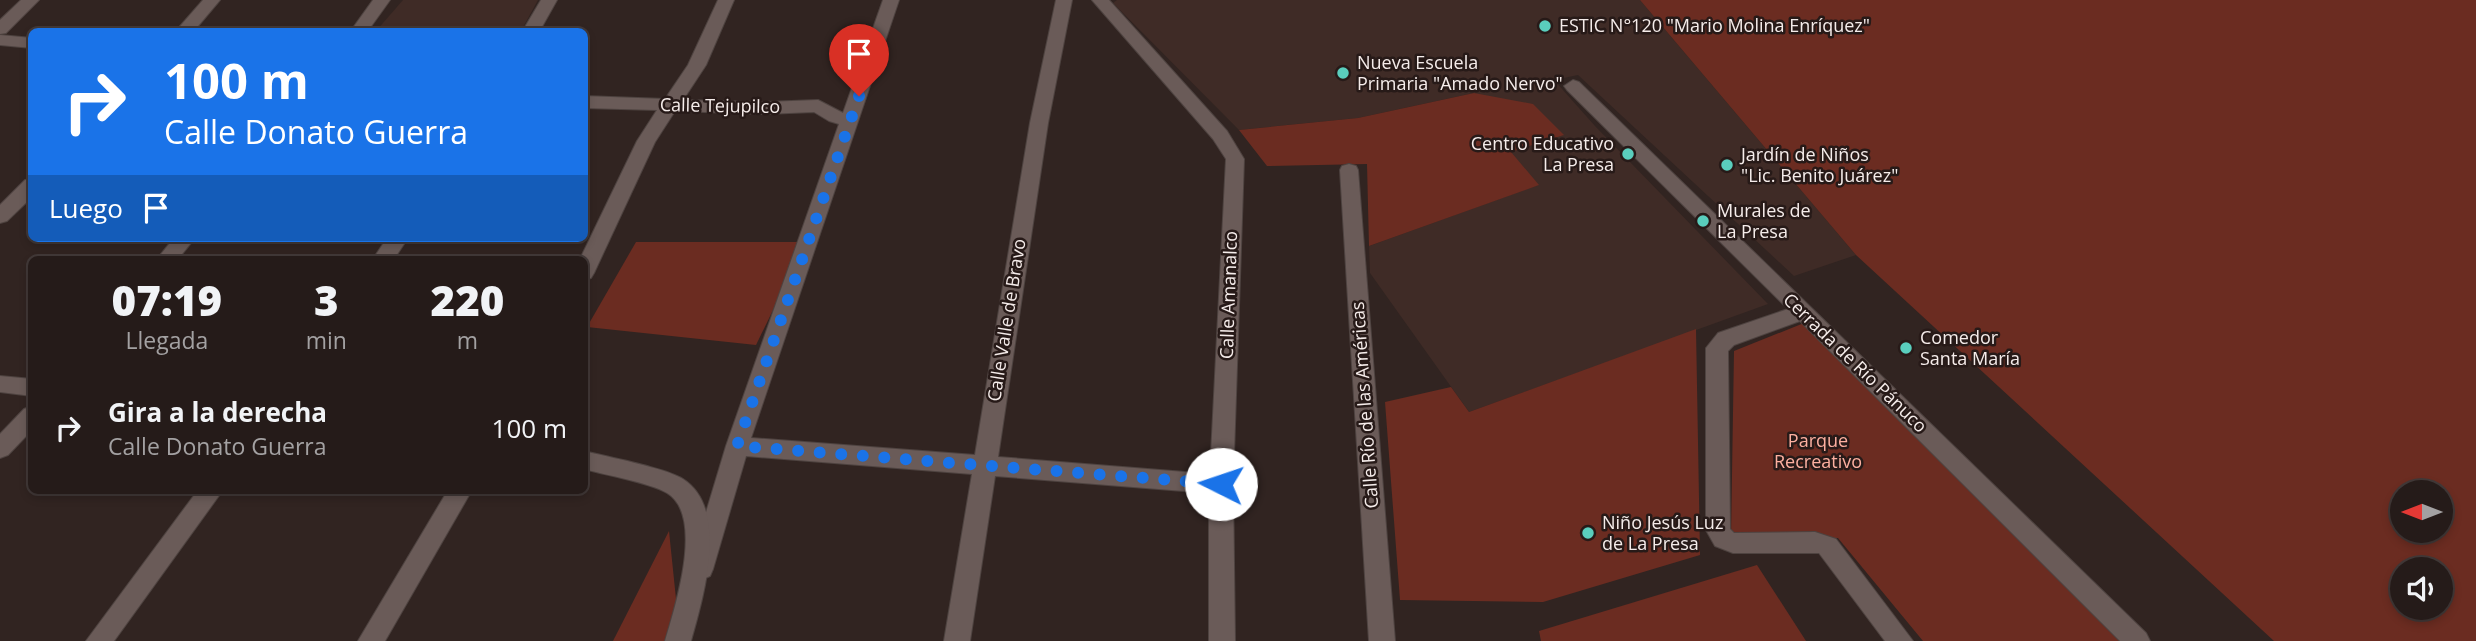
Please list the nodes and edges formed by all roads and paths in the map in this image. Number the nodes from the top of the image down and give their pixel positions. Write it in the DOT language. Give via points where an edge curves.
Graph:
graph roads {
  1 [pos="31,0"];
  2 [pos="212,0"];
  3 [pos="382,0"];
  4 [pos="549,0"];
  5 [pos="726,0"];
  6 [pos="891,0"];
  7 [pos="1064,0"];
  8 [pos="1100,0"];
  9 [pos="187,28"];
  10 [pos="361,28"];
  11 [pos="532,28"];
  12 [pos="0,29"];
  13 [pos="0,40"];
  14 [pos="28,43"];
  15 [pos="1573,86"];
  16 [pos="588,102"];
  17 [pos="669,105"];
  18 [pos="851,120"];
  19 [pos="1349,170"];
  20 [pos="28,189"];
  21 [pos="0,216"];
  22 [pos="182,242"];
  23 [pos="170,256"];
  24 [pos="588,265"];
  25 [pos="1802,312"];
  26 [pos="0,384"];
  27 [pos="28,388"];
  28 [pos="28,419"];
  29 [pos="737,446"];
  30 [pos="0,449"];
  31 [pos="588,461"];
  32 [pos="983,467"];
  33 [pos="1221,484"];
  34 [pos="208,494"];
  35 [pos="458,494"];
  36 [pos="691,597"];
  37 [pos="99,641"];
  38 [pos="371,641"];
  39 [pos="678,641"];
  40 [pos="957,641"];
  41 [pos="1222,641"];
  42 [pos="1382,641"];
  43 [pos="1900,641"];
  44 [pos="2137,641"];
  1 -- 12 [label="street"];
  2 -- 9 [label="street"];
  3 -- 10 [label="street"];
  4 -- 11 [label="street"];
  5 -- 17 [label="street" via="697,65"];
  6 -- 18 [label="street"];
  7 -- 32 [label="street, Calle Valle de Bravo"];
  8 -- 33 [label="street, Calle Amanalco" via="1230,146 1235,159"];
  13 -- 14 [label="street"];
  15 -- 25 [label="street, Cerrada de Río Pánuco"];
  16 -- 17 [label="street, Calle Tejupilco"];
  17 -- 18 [label="street, Calle Tejupilco" via="818,106"];
  17 -- 24 [label="street" via="646,141"];
  18 -- 29 [label="street"];
  19 -- 42 [label="street, Calle Río de las Américas"];
  20 -- 21 [label="street"];
  22 -- 23 [label="street"];
  25 -- 43 [label="street" via="1726,339 1717,348 1718,530 1723,539 1733,543 1815,542 1827,546"];
  25 -- 44 [label="street, Cerrada de Río Pánuco"];
  26 -- 27 [label="street"];
  28 -- 30 [label="street"];
  29 -- 32 [label="street"];
  29 -- 36 [label="street"];
  31 -- 36 [label="street" via="673,484 685,493 694,509 696,541"];
  32 -- 33 [label="street"];
  32 -- 40 [label="street, Calle Valle de Bravo"];
  33 -- 41 [label="street, Calle Amanalco"];
  34 -- 37 [label="street"];
  35 -- 38 [label="street"];
  36 -- 39 [label="street"];
}
